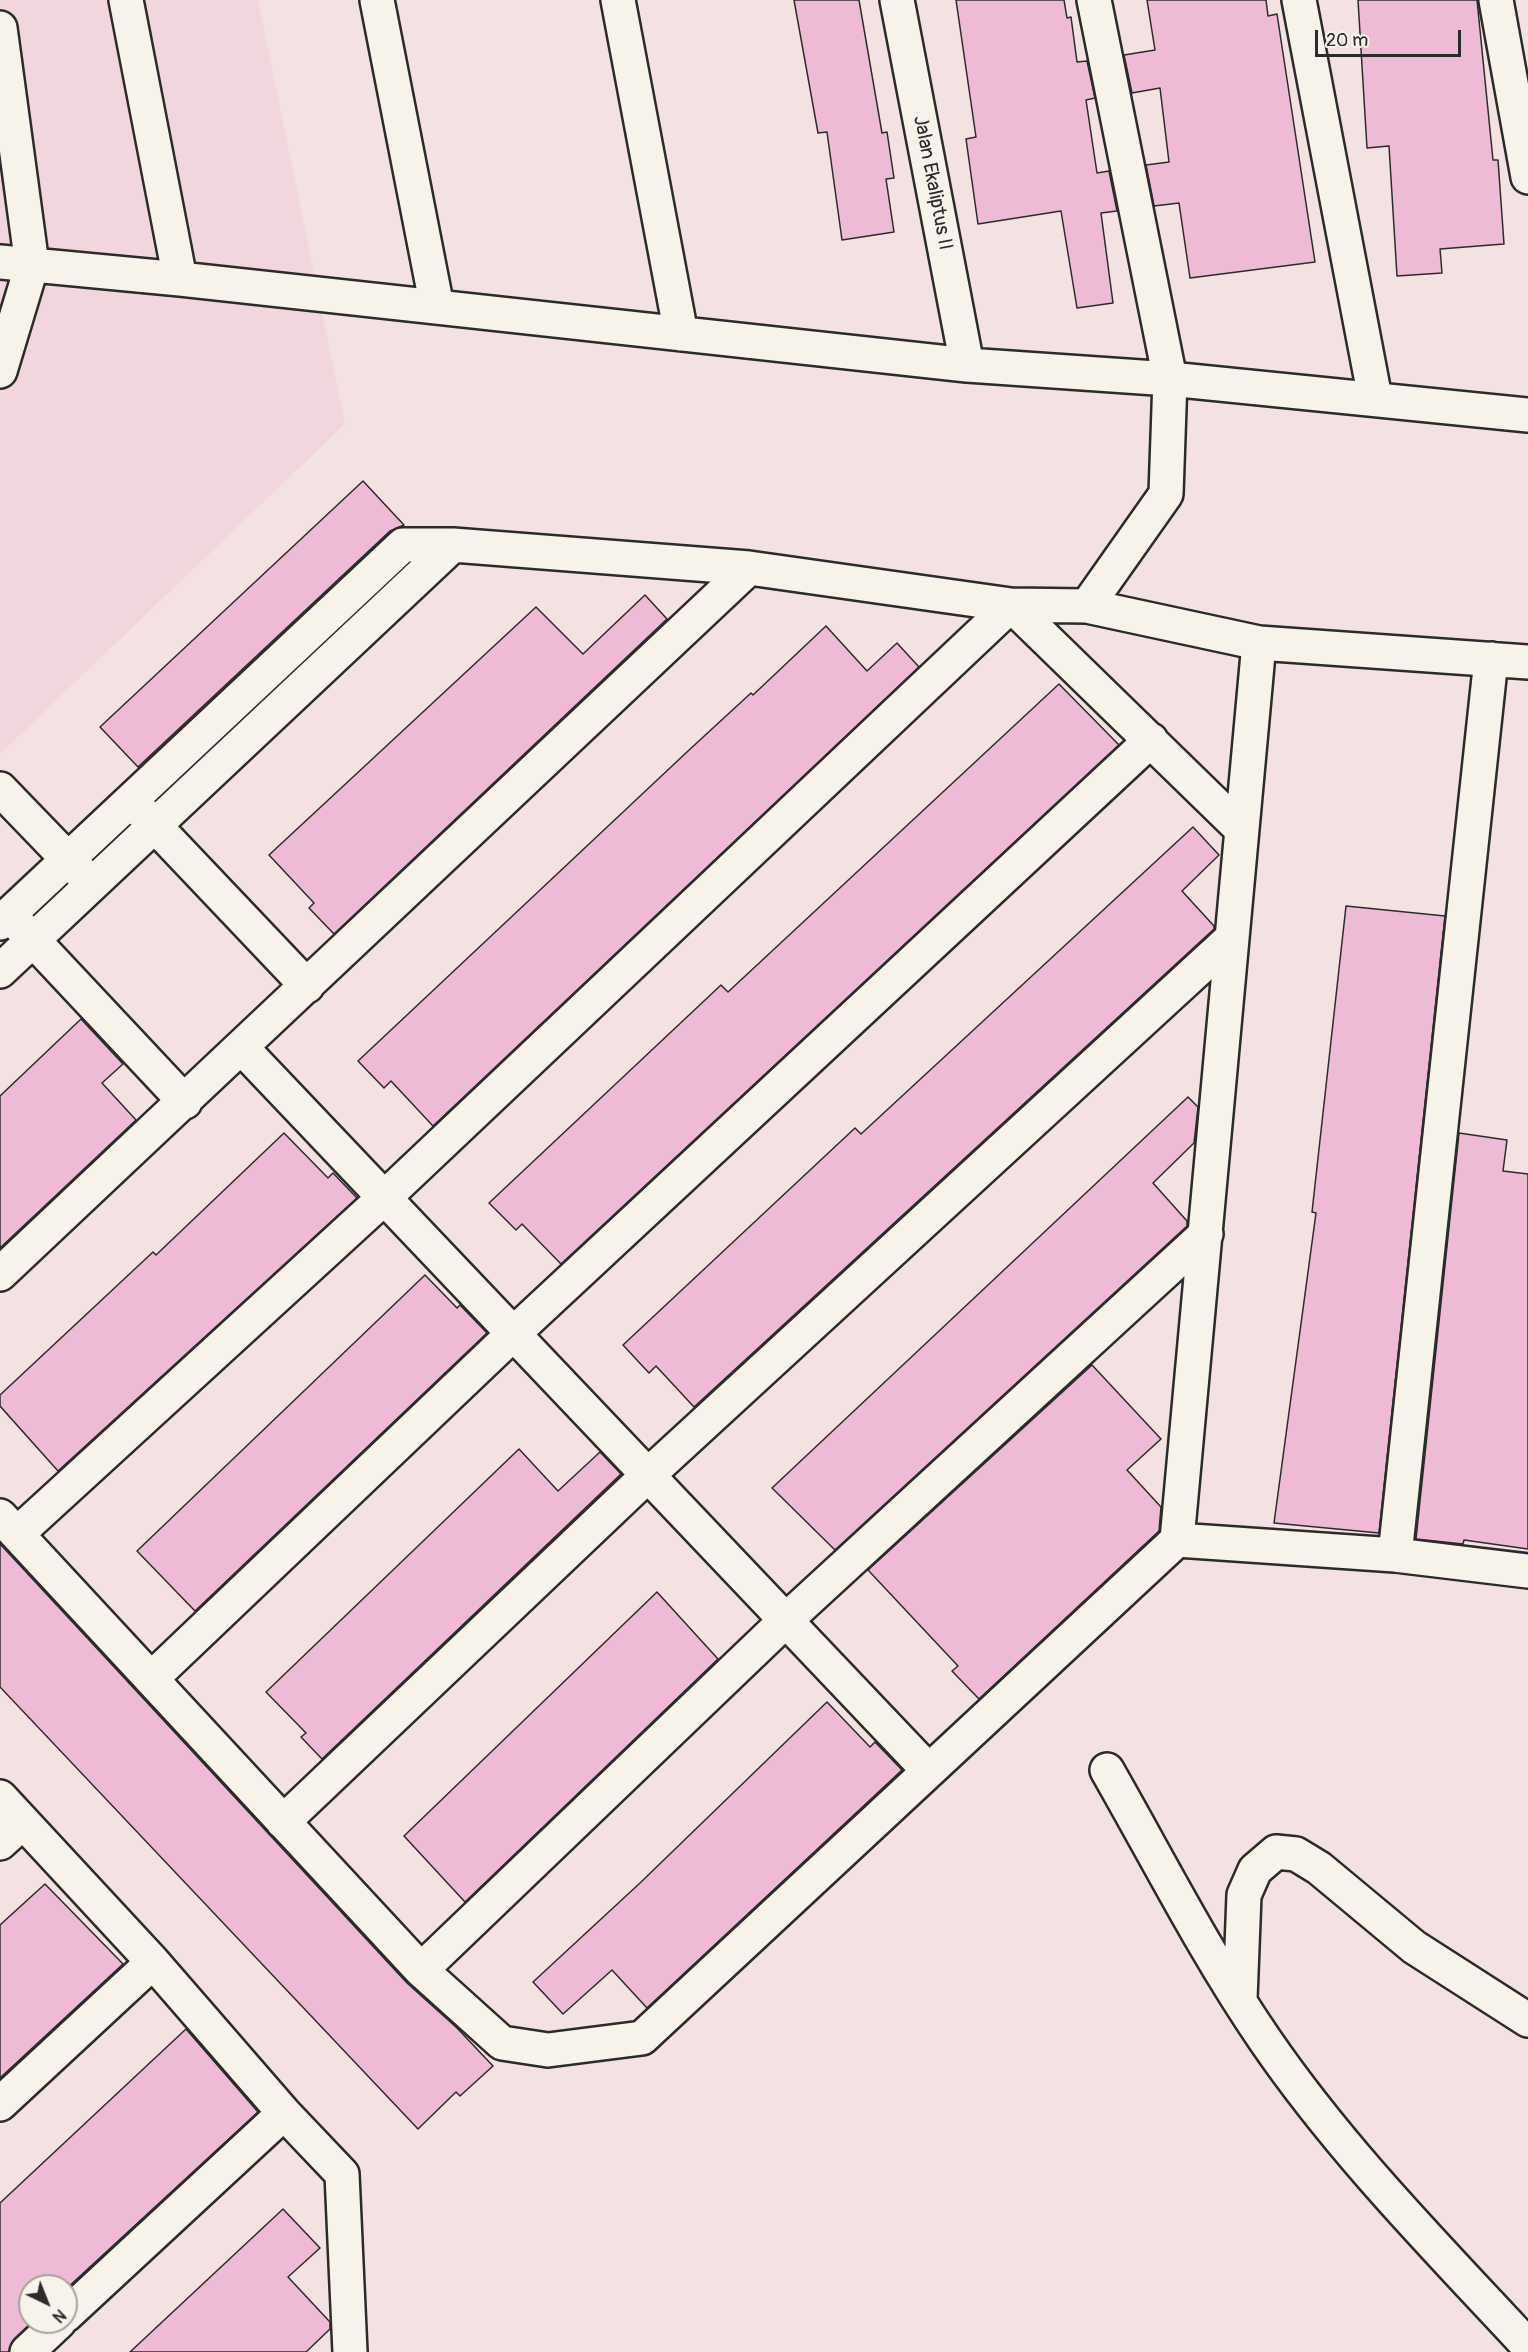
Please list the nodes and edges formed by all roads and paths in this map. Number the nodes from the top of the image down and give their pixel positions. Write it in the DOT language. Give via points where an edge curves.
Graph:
graph roads {
  1 [pos="126,0"];
  2 [pos="377,0"];
  3 [pos="618,0"];
  4 [pos="897,0"];
  5 [pos="1094,0"];
  6 [pos="1299,0"];
  7 [pos="1496,0"];
  8 [pos="0,27"];
  9 [pos="1528,177"];
  10 [pos="0,262"];
  11 [pos="32,265"];
  12 [pos="180,279"];
  13 [pos="437,307"];
  14 [pos="681,333"];
  15 [pos="967,365"];
  16 [pos="0,371"];
  17 [pos="1170,379"];
  18 [pos="1375,398"];
  19 [pos="1528,415"];
  20 [pos="453,545"];
  21 [pos="749,568"];
  22 [pos="1011,605"];
  23 [pos="1087,606"];
  24 [pos="1259,643"];
  25 [pos="1491,660"];
  26 [pos="1528,662"];
  27 [pos="1151,740"];
  28 [pos="0,789"];
  29 [pos="131,801"];
  30 [pos="154,826"];
  31 [pos="1241,829"];
  32 [pos="69,859"];
  33 [pos="92,885"];
  34 [pos="4,919"];
  35 [pos="1232,938"];
  36 [pos="33,940"];
  37 [pos="0,971"];
  38 [pos="307,986"];
  39 [pos="242,1048"];
  40 [pos="185,1102"];
  41 [pos="384,1198"];
  42 [pos="1206,1234"];
  43 [pos="0,1274"];
  44 [pos="513,1335"];
  45 [pos="647,1476"];
  46 [pos="8,1525"];
  47 [pos="1177,1540"];
  48 [pos="1395,1555"];
  49 [pos="1528,1571"];
  50 [pos="785,1621"];
  51 [pos="151,1679"];
  52 [pos="928,1770"];
  53 [pos="1107,1770"];
  54 [pos="0,1797"];
  55 [pos="283,1822"];
  56 [pos="11,1832"];
  57 [pos="153,1962"];
  58 [pos="421,1970"];
  59 [pos="1240,1999"];
  60 [pos="1528,2020"];
  61 [pos="0,2104"];
  62 [pos="284,2113"];
  63 [pos="78,2304"];
  64 [pos="46,2334"];
  65 [pos="1528,2346"];
  66 [pos="344,2348"];
  67 [pos="27,2352"];
  1 -- 12 [label="street"];
  2 -- 13 [label="street"];
  3 -- 14 [label="street"];
  4 -- 15 [label="street, Jalan Ekaliptus II"];
  5 -- 17 [label="street"];
  6 -- 18 [label="street"];
  7 -- 9 [label="street"];
  8 -- 11 [label="street"];
  10 -- 11 [label="street"];
  11 -- 12 [label="street"];
  11 -- 16 [label="street"];
  12 -- 13 [label="street"];
  13 -- 14 [label="street"];
  14 -- 15 [label="street"];
  15 -- 17 [label="street"];
  17 -- 18 [label="street"];
  17 -- 23 [label="street" via="1166,494"];
  18 -- 19 [label="street"];
  20 -- 21 [label="street"];
  20 -- 29 [label="street" via="403,545"];
  20 -- 30 [label="street"];
  21 -- 22 [label="street"];
  21 -- 38 [label="street"];
  22 -- 23 [label="street"];
  22 -- 27 [label="street"];
  22 -- 41 [label="street"];
  23 -- 24 [label="street"];
  24 -- 25 [label="street"];
  24 -- 31 [label="street"];
  25 -- 26 [label="street"];
  25 -- 48 [label="street"];
  27 -- 31 [label="street"];
  27 -- 44 [label="street"];
  28 -- 32 [label="street"];
  29 -- 30 [label="street"];
  29 -- 32 [label="street"];
  30 -- 33 [label="street"];
  30 -- 38 [label="street"];
  31 -- 35 [label="street"];
  32 -- 33 [label="street"];
  32 -- 34 [label="street"];
  33 -- 36 [label="street"];
  34 -- 36 [label="street"];
  35 -- 42 [label="street"];
  35 -- 45 [label="street"];
  36 -- 37 [label="street"];
  36 -- 40 [label="street"];
  38 -- 39 [label="street"];
  39 -- 40 [label="street"];
  39 -- 41 [label="street"];
  40 -- 43 [label="street"];
  41 -- 44 [label="street"];
  41 -- 46 [label="street"];
  42 -- 47 [label="street"];
  42 -- 50 [label="street"];
  44 -- 45 [label="street"];
  44 -- 51 [label="street"];
  45 -- 50 [label="street"];
  45 -- 55 [label="street"];
  46 -- 51 [label="street"];
  47 -- 48 [label="street"];
  47 -- 52 [label="street"];
  48 -- 49 [label="street"];
  50 -- 52 [label="street"];
  50 -- 58 [label="street"];
  51 -- 55 [label="street"];
  52 -- 58 [label="street" via="642,2038 548,2050 502,2043"];
  53 -- 59 [label="street" via="1184,1910"];
  54 -- 56 [label="street"];
  55 -- 58 [label="street"];
  56 -- 57 [label="street"];
  57 -- 61 [label="street"];
  57 -- 62 [label="street"];
  59 -- 60 [label="street" via="1244,1895 1255,1870 1276,1852 1296,1854 1319,1868 1414,1947"];
  59 -- 65 [label="street" via="1265,2041 1351,2151"];
  62 -- 63 [label="street"];
  62 -- 66 [label="street" via="342,2174"];
  64 -- 67 [label="street"];
}
